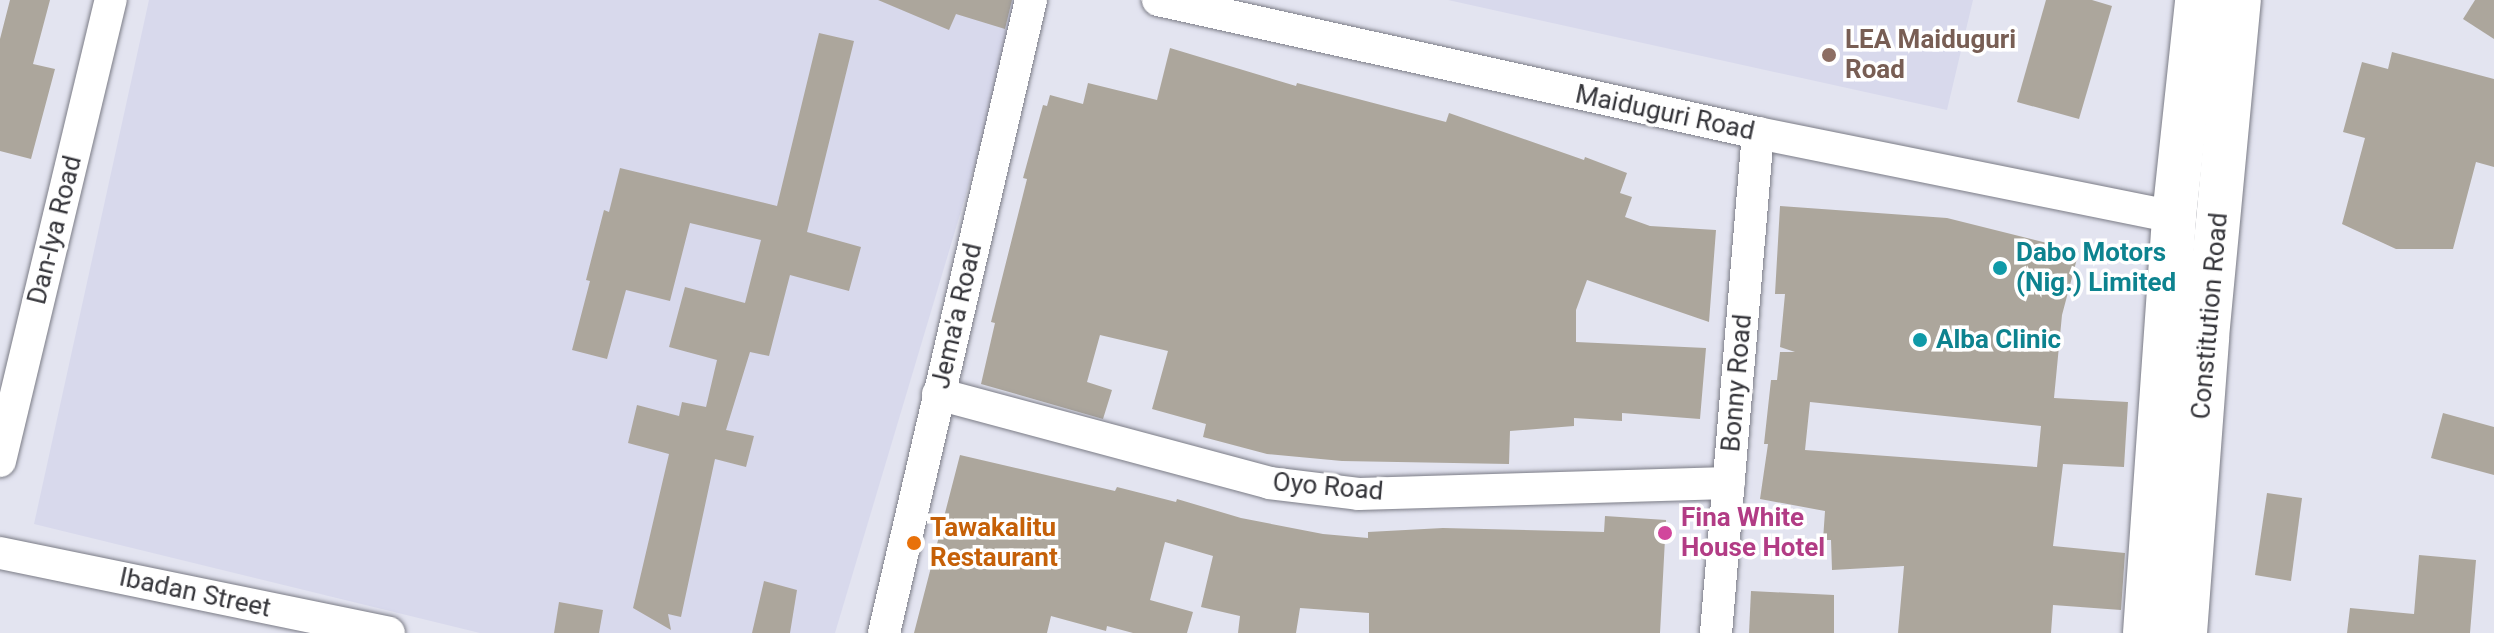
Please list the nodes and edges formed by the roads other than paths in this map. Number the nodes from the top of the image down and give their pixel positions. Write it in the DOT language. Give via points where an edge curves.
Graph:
graph roads {
  1 [pos="111,0"];
  2 [pos="1031,0"];
  3 [pos="1158,0"];
  4 [pos="2197,0"];
  5 [pos="2239,0"];
  6 [pos="1758,133"];
  7 [pos="2174,217"];
  8 [pos="938,394"];
  9 [pos="0,461"];
  10 [pos="1729,483"];
  11 [pos="0,553"];
  12 [pos="389,633"];
  13 [pos="884,633"];
  14 [pos="1716,633"];
  15 [pos="2145,633"];
  16 [pos="2185,633"];
  1 -- 9 [label="street, Dan-Iya Road"];
  2 -- 8 [label="street, Jema'a Road"];
  3 -- 6 [label="street, Maiduguri Road"];
  4 -- 7 [label="main road, Constitution Road"];
  5 -- 16 [label="main road, Constitution Road"];
  6 -- 7 [label="street, Maiduguri Road"];
  6 -- 10 [label="street, Bonny Road"];
  7 -- 15 [label="main road, Constitution Road"];
  8 -- 10 [label="street, Oyo Road" via="1269,483 1358,494"];
  8 -- 13 [label="street, Jema'a Road"];
  10 -- 14 [label="street, Bonny Road"];
  11 -- 12 [label="street, Ibadan Street"];
}
